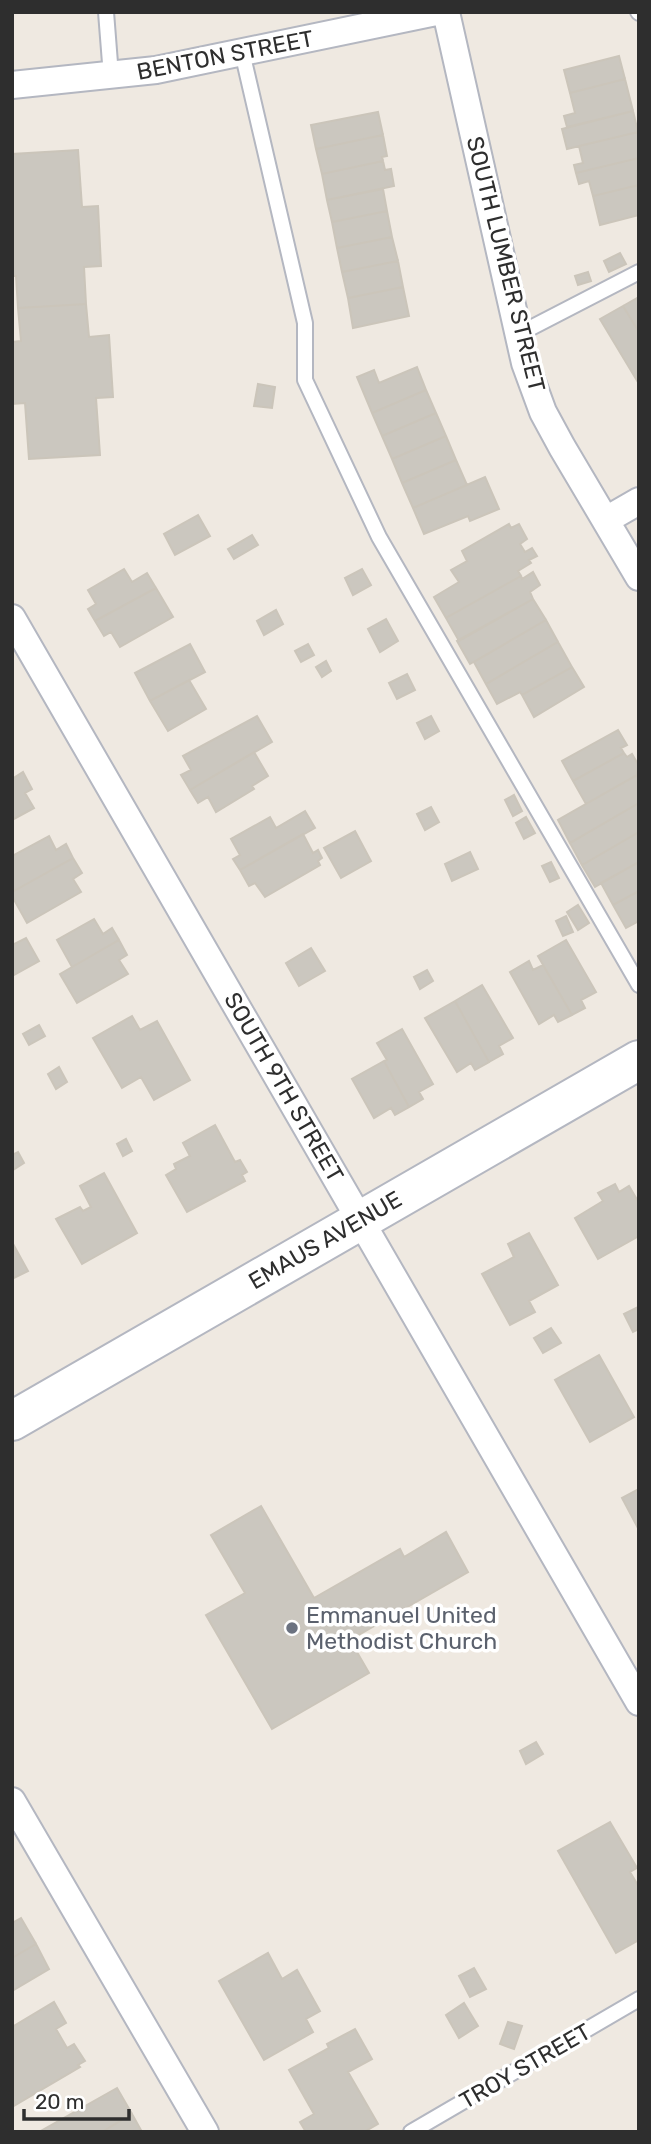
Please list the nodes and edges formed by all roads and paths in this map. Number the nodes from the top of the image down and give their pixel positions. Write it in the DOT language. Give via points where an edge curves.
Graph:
graph roads {
  1 [pos="106,12"];
  2 [pos="436,12"];
  3 [pos="446,12"];
  4 [pos="242,52"];
  5 [pos="111,76"];
  6 [pos="12,85"];
  7 [pos="639,272"];
  8 [pos="519,334"];
  9 [pos="639,501"];
  10 [pos="606,520"];
  11 [pos="639,577"];
  12 [pos="12,618"];
  13 [pos="639,985"];
  14 [pos="639,1060"];
  15 [pos="361,1219"];
  16 [pos="12,1421"];
  17 [pos="639,1702"];
  18 [pos="12,1801"];
  19 [pos="639,1999"];
  20 [pos="205,2132"];
  21 [pos="411,2132"];
  1 -- 5 [label="lane"];
  2 -- 4 [label="street, BENTON STREET"];
  3 -- 8 [label="street, SOUTH LUMBER STREET"];
  4 -- 5 [label="street, BENTON STREET"];
  4 -- 13 [label="lane" via="305,323 305,380 379,537"];
  5 -- 6 [label="street, BENTON STREET"];
  7 -- 8 [label="lane"];
  8 -- 10 [label="street, SOUTH LUMBER STREET" via="543,412"];
  9 -- 10 [label="street"];
  10 -- 11 [label="street, SOUTH LUMBER STREET"];
  12 -- 15 [label="street, SOUTH 9TH STREET"];
  14 -- 15 [label="main road, EMAUS AVENUE"];
  15 -- 16 [label="main road, EMAUS AVENUE"];
  15 -- 17 [label="street, SOUTH 9TH STREET"];
  18 -- 20 [label="street"];
  19 -- 21 [label="lane, TROY STREET"];
}
